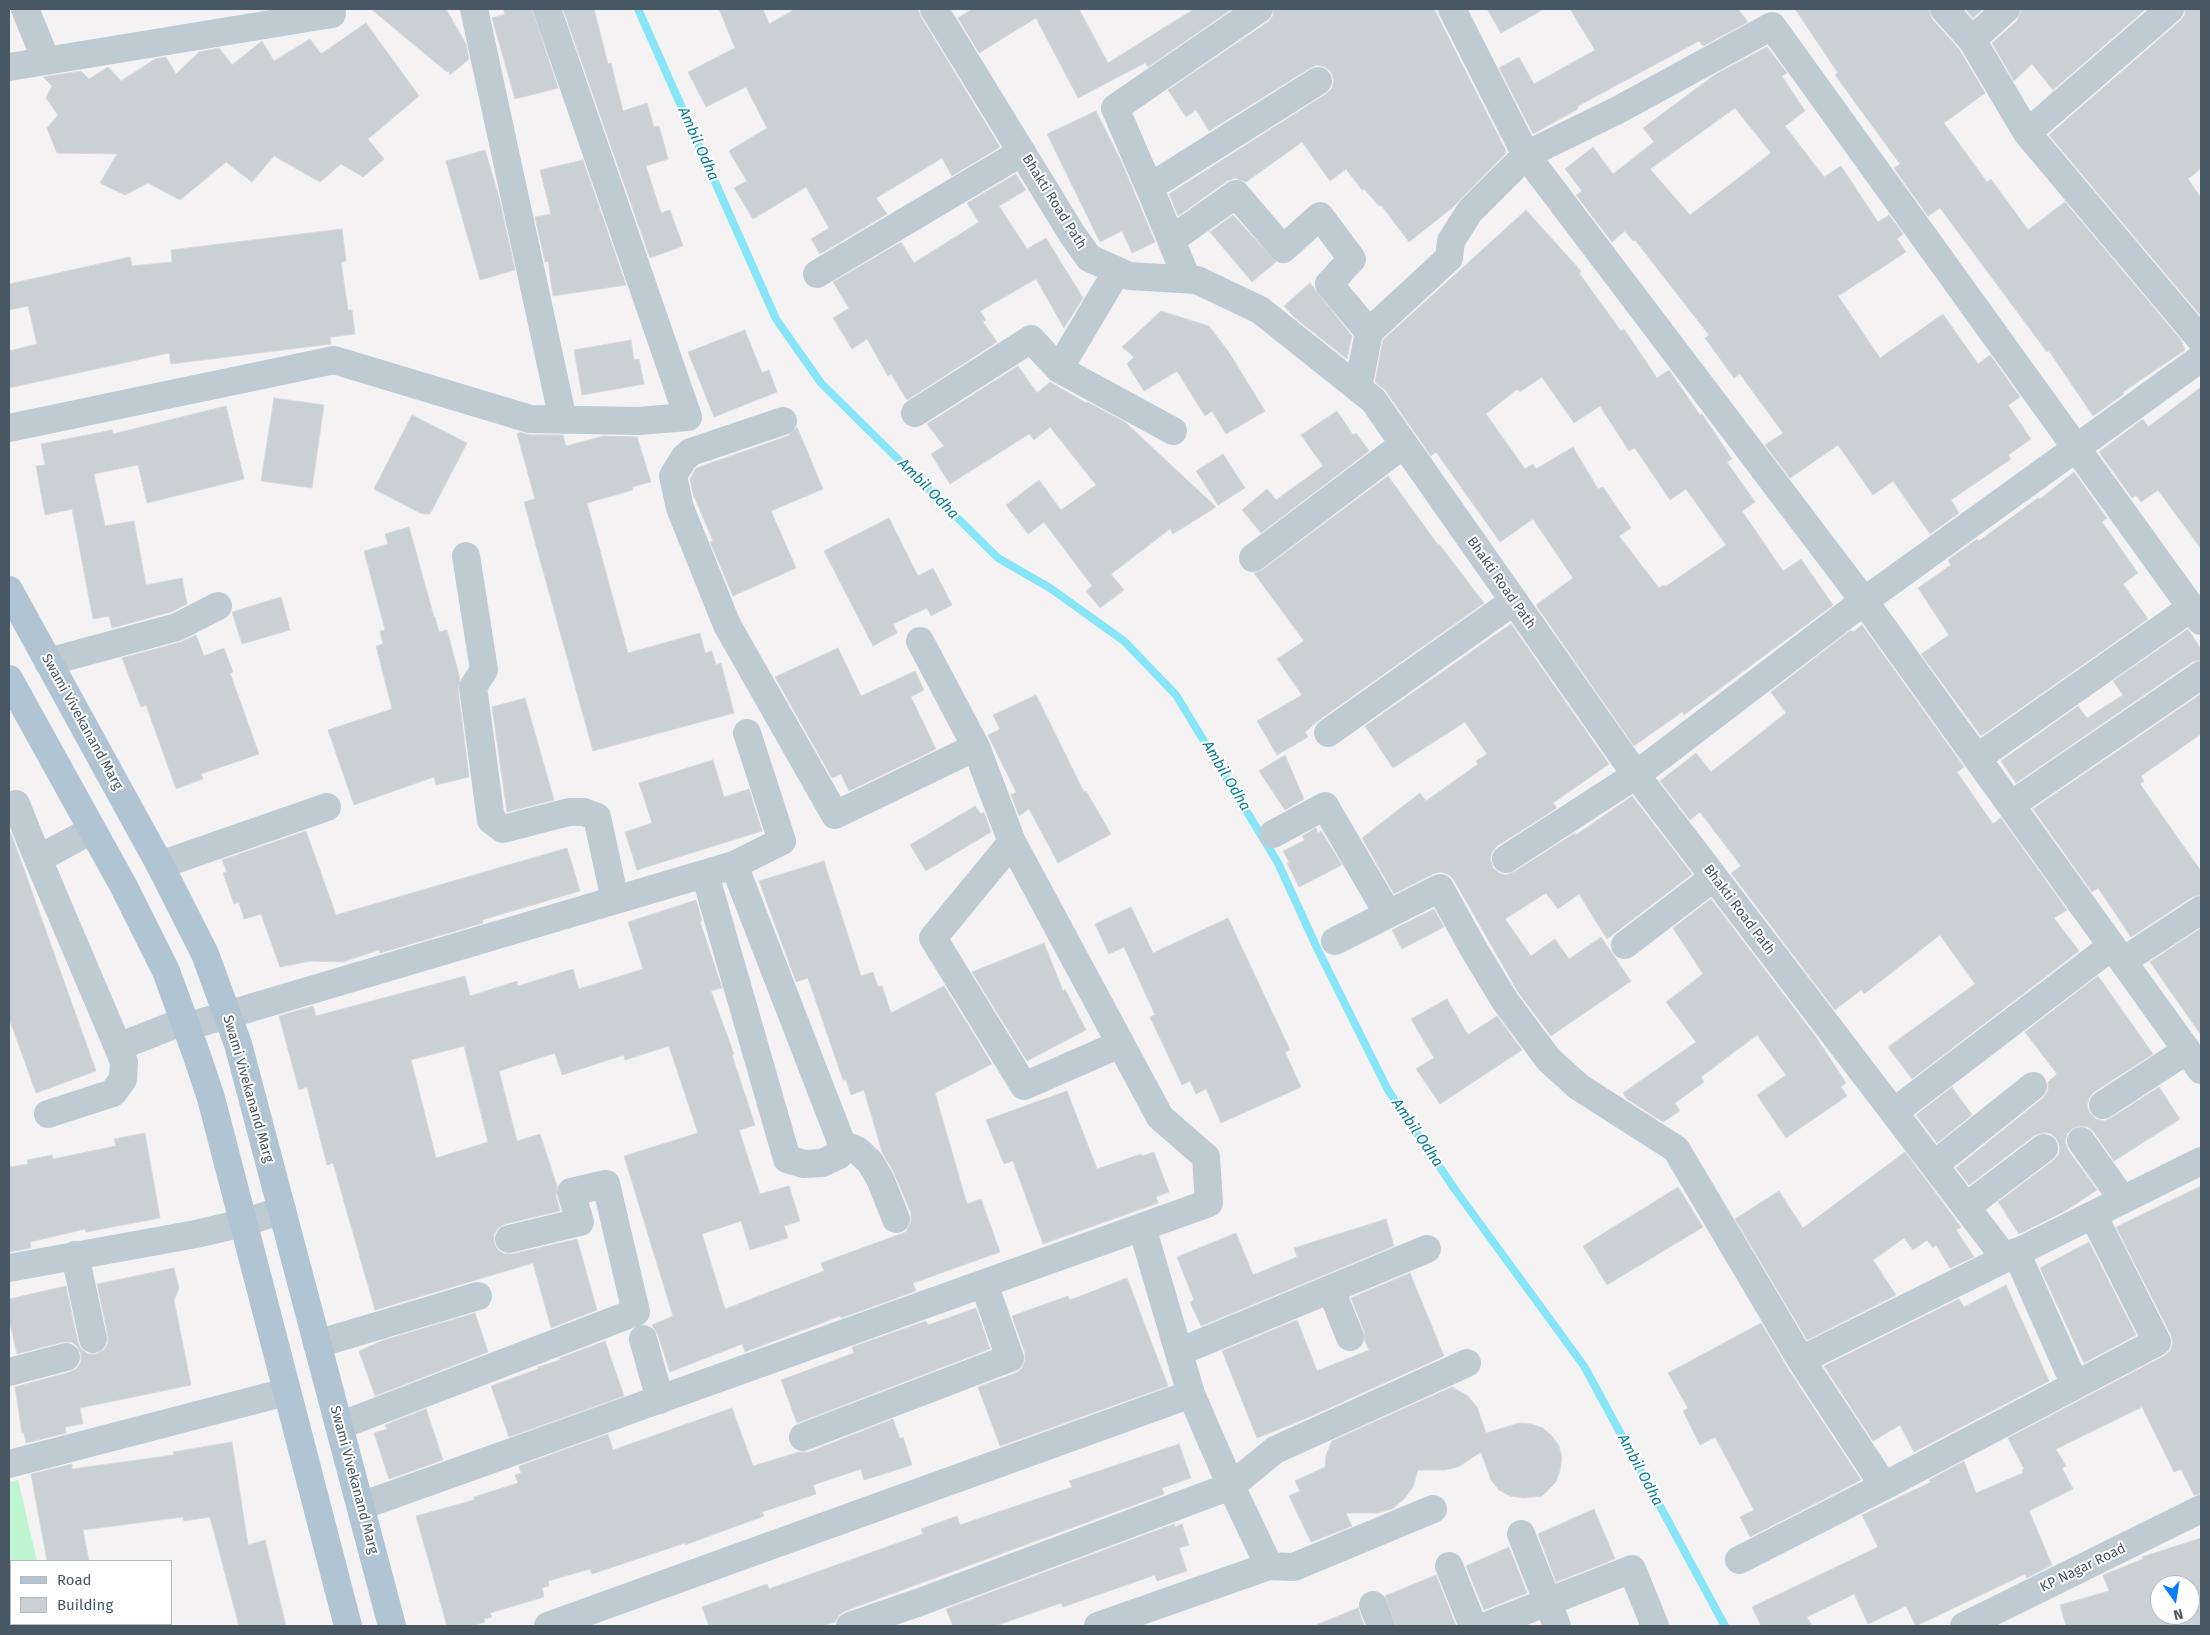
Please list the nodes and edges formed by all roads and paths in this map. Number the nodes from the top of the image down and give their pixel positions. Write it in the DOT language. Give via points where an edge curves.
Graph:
graph roads {
  1 [pos="25,9"];
  2 [pos="474,9"];
  3 [pos="547,9"];
  4 [pos="934,9"];
  5 [pos="1259,9"];
  6 [pos="1452,9"];
  7 [pos="1944,9"];
  8 [pos="2006,9"];
  9 [pos="2170,9"];
  10 [pos="332,14"];
  11 [pos="1972,40"];
  12 [pos="46,60"];
  13 [pos="9,67"];
  14 [pos="1318,81"];
  15 [pos="2028,133"];
  16 [pos="1022,152"];
  17 [pos="1526,154"];
  18 [pos="1150,187"];
  19 [pos="1171,240"];
  20 [pos="1117,271"];
  21 [pos="817,274"];
  22 [pos="1187,279"];
  23 [pos="1369,332"];
  24 [pos="2201,340"];
  25 [pos="2201,358"];
  26 [pos="1059,369"];
  27 [pos="1358,388"];
  28 [pos="915,414"];
  29 [pos="564,420"];
  30 [pos="783,422"];
  31 [pos="9,428"];
  32 [pos="1173,432"];
  33 [pos="1404,444"];
  34 [pos="2077,446"];
  35 [pos="466,556"];
  36 [pos="1253,558"];
  37 [pos="9,590"];
  38 [pos="1514,601"];
  39 [pos="1864,601"];
  40 [pos="218,606"];
  41 [pos="2196,614"];
  42 [pos="920,641"];
  43 [pos="48,662"];
  44 [pos="2201,675"];
  45 [pos="9,679"];
  46 [pos="747,733"];
  47 [pos="1328,733"];
  48 [pos="976,747"];
  49 [pos="1977,758"];
  50 [pos="1636,775"];
  51 [pos="16,804"];
  52 [pos="2011,805"];
  53 [pos="327,807"];
  54 [pos="92,830"];
  55 [pos="1273,834"];
  56 [pos="1012,842"];
  57 [pos="38,859"];
  58 [pos="1506,859"];
  59 [pos="160,865"];
  60 [pos="734,865"];
  61 [pos="705,874"];
  62 [pos="1714,877"];
  63 [pos="616,900"];
  64 [pos="2201,910"];
  65 [pos="1388,914"];
  66 [pos="1335,941"];
  67 [pos="1625,945"];
  68 [pos="2118,954"];
  69 [pos="227,1014"];
  70 [pos="185,1024"];
  71 [pos="1120,1044"];
  72 [pos="118,1047"];
  73 [pos="2194,1060"];
  74 [pos="2034,1086"];
  75 [pos="2103,1105"];
  76 [pos="1894,1112"];
  77 [pos="48,1114"];
  78 [pos="2081,1141"];
  79 [pos="842,1144"];
  80 [pos="2044,1148"];
  81 [pos="2201,1161"];
  82 [pos="1934,1165"];
  83 [pos="2123,1200"];
  84 [pos="1966,1206"];
  85 [pos="282,1210"];
  86 [pos="2092,1215"];
  87 [pos="896,1219"];
  88 [pos="243,1223"];
  89 [pos="1142,1227"];
  90 [pos="509,1240"];
  91 [pos="1427,1249"];
  92 [pos="75,1255"];
  93 [pos="2010,1255"];
  94 [pos="9,1268"];
  95 [pos="984,1284"];
  96 [pos="1331,1290"];
  97 [pos="478,1296"];
  98 [pos="1350,1337"];
  99 [pos="93,1339"];
  100 [pos="643,1339"];
  101 [pos="317,1344"];
  102 [pos="1179,1352"];
  103 [pos="66,1357"];
  104 [pos="1801,1360"];
  105 [pos="1467,1363"];
  106 [pos="9,1372"];
  107 [pos="2075,1385"];
  108 [pos="286,1392"];
  109 [pos="1192,1394"];
  110 [pos="660,1400"];
  111 [pos="339,1426"];
  112 [pos="803,1437"];
  113 [pos="9,1464"];
  114 [pos="1231,1486"];
  115 [pos="1884,1486"];
  116 [pos="361,1506"];
  117 [pos="1433,1509"];
  118 [pos="2201,1509"];
  119 [pos="1521,1534"];
  120 [pos="1739,1560"];
  121 [pos="1269,1566"];
  122 [pos="1449,1566"];
  123 [pos="1553,1614"];
  124 [pos="861,1625"];
  125 [pos="348,1626"];
  126 [pos="392,1626"];
  127 [pos="548,1626"];
  128 [pos="1098,1626"];
  129 [pos="1473,1626"];
  130 [pos="1486,1626"];
  131 [pos="1655,1626"];
  132 [pos="1964,1626"];
  1 -- 12 [label="street"];
  2 -- 29 [label="street"];
  3 -- 29 [label="street" via="688,417 638,421"];
  4 -- 16 [label="street, Bhakti Road Path"];
  5 -- 18 [label="street" via="1115,108"];
  6 -- 17 [label="street"];
  7 -- 11 [label="street"];
  8 -- 11 [label="street"];
  9 -- 15 [label="street"];
  10 -- 12 [label="street"];
  11 -- 15 [label="street"];
  12 -- 13 [label="street"];
  14 -- 18 [label="street"];
  15 -- 24 [label="street"];
  16 -- 20 [label="street, Bhakti Road Path" via="1089,258"];
  16 -- 21 [label="street"];
  17 -- 23 [label="street" via="1470,211 1451,241 1449,258"];
  17 -- 34 [label="street" via="1618,110 1772,26"];
  17 -- 39 [label="street"];
  18 -- 19 [label="street"];
  19 -- 22 [label="street"];
  19 -- 23 [label="street" via="1236,194 1283,249 1320,216 1352,259 1329,284"];
  20 -- 22 [label="street, Bhakti Road Path" via="1129,276"];
  20 -- 26 [label="street"];
  22 -- 27 [label="street, Bhakti Road Path" via="1197,280 1260,310"];
  23 -- 27 [label="street"];
  25 -- 34 [label="street"];
  26 -- 28 [label="street" via="1031,339"];
  26 -- 32 [label="street"];
  27 -- 33 [label="street, Bhakti Road Path" via="1373,400"];
  29 -- 31 [label="street" via="530,419 334,360"];
  30 -- 48 [label="street" via="690,452 673,476 680,508 727,625 835,814"];
  33 -- 36 [label="street"];
  33 -- 38 [label="street, Bhakti Road Path"];
  34 -- 39 [label="street"];
  34 -- 41 [label="street"];
  35 -- 63 [label="street" via="484,670 473,687 491,820 503,829 570,812 584,812 597,818"];
  37 -- 43 [label="main road, Swami Vivekanand Marg"];
  38 -- 47 [label="street"];
  38 -- 50 [label="street, Bhakti Road Path"];
  39 -- 49 [label="street"];
  39 -- 50 [label="street"];
  40 -- 43 [label="street" via="177,627"];
  41 -- 49 [label="street"];
  42 -- 48 [label="street"];
  43 -- 59 [label="main road, Swami Vivekanand Marg"];
  44 -- 52 [label="street"];
  45 -- 54 [label="main road"];
  46 -- 60 [label="street" via="782,840"];
  48 -- 56 [label="street"];
  49 -- 52 [label="street"];
  50 -- 58 [label="street"];
  50 -- 62 [label="street, Bhakti Road Path"];
  51 -- 57 [label="street"];
  52 -- 68 [label="street"];
  53 -- 59 [label="street"];
  54 -- 57 [label="street"];
  54 -- 70 [label="main road" via="166,971"];
  55 -- 65 [label="street" via="1325,806"];
  56 -- 71 [label="street"];
  56 -- 71 [label="street" via="933,938 1024,1086"];
  57 -- 72 [label="street"];
  59 -- 69 [label="main road, Swami Vivekanand Marg" via="205,954"];
  60 -- 61 [label="street"];
  60 -- 79 [label="street"];
  61 -- 63 [label="street"];
  61 -- 79 [label="street" via="787,1159 804,1164 822,1163 839,1155"];
  62 -- 67 [label="street"];
  62 -- 76 [label="street, Bhakti Road Path"];
  63 -- 69 [label="street"];
  64 -- 68 [label="street"];
  65 -- 66 [label="street"];
  65 -- 104 [label="street" via="1440,888 1505,1001 1549,1060 1579,1087 1676,1149"];
  68 -- 73 [label="street"];
  68 -- 76 [label="street"];
  69 -- 70 [label="street"];
  69 -- 85 [label="main road, Swami Vivekanand Marg"];
  70 -- 72 [label="street"];
  70 -- 88 [label="main road" via="211,1098"];
  71 -- 89 [label="street" via="1160,1117 1206,1157 1209,1203"];
  72 -- 77 [label="street" via="124,1062 123,1079 113,1093"];
  73 -- 75 [label="street"];
  74 -- 82 [label="street"];
  76 -- 82 [label="street, Bhakti Road Path"];
  78 -- 83 [label="street"];
  79 -- 87 [label="street" via="856,1150 870,1162"];
  80 -- 84 [label="street"];
  81 -- 83 [label="street"];
  82 -- 84 [label="street, Bhakti Road Path"];
  83 -- 86 [label="street"];
  84 -- 93 [label="street, Bhakti Road Path"];
  85 -- 88 [label="street"];
  85 -- 101 [label="main road, Swami Vivekanand Marg"];
  86 -- 93 [label="street"];
  86 -- 107 [label="street" via="2157,1342"];
  88 -- 92 [label="street"];
  88 -- 108 [label="main road"];
  89 -- 95 [label="street"];
  89 -- 102 [label="street"];
  90 -- 111 [label="street" via="580,1222 571,1192 606,1184 636,1312"];
  91 -- 96 [label="street"];
  92 -- 94 [label="street"];
  92 -- 99 [label="street"];
  93 -- 104 [label="street"];
  93 -- 107 [label="street, Bhakti Road Path"];
  95 -- 110 [label="street"];
  95 -- 112 [label="street" via="1010,1358"];
  96 -- 98 [label="street"];
  96 -- 102 [label="street"];
  97 -- 101 [label="street"];
  100 -- 110 [label="street"];
  101 -- 111 [label="main road, Swami Vivekanand Marg"];
  102 -- 109 [label="street"];
  103 -- 106 [label="street"];
  104 -- 115 [label="street"];
  105 -- 114 [label="street" via="1275,1450"];
  107 -- 115 [label="street"];
  108 -- 113 [label="street"];
  108 -- 125 [label="main road"];
  109 -- 114 [label="street"];
  109 -- 127 [label="street"];
  110 -- 116 [label="street"];
  111 -- 116 [label="main road, Swami Vivekanand Marg"];
  114 -- 121 [label="street"];
  114 -- 124 [label="street"];
  115 -- 120 [label="street"];
  116 -- 126 [label="main road, Swami Vivekanand Marg"];
  117 -- 121 [label="street" via="1294,1568"];
  118 -- 132 [label="street, KP Nagar Road"];
  119 -- 123 [label="street"];
  121 -- 128 [label="street"];
  122 -- 129 [label="street"];
  123 -- 130 [label="street"];
  123 -- 131 [label="street" via="1632,1569"];
}
